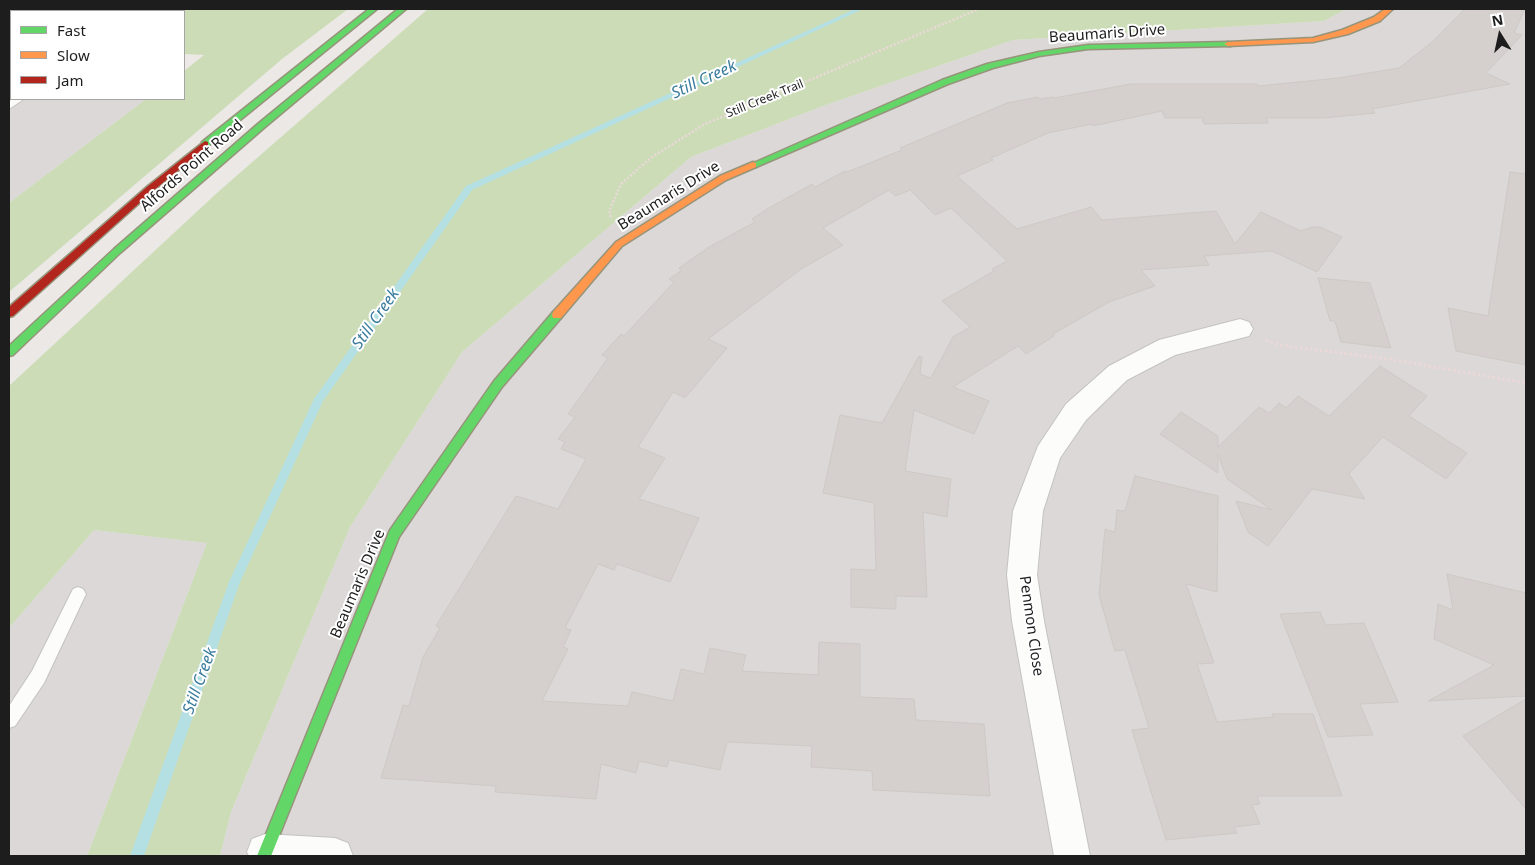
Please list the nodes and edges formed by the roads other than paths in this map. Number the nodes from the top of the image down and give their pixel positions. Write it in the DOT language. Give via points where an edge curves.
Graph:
graph roads {
  1 [pos="373,9"];
  2 [pos="402,9"];
  3 [pos="1389,9"];
  4 [pos="9,313"];
  5 [pos="1240,330"];
  6 [pos="9,352"];
  7 [pos="78,594"];
  8 [pos="9,720"];
  9 [pos="265,854"];
  10 [pos="335,856"];
  11 [pos="1072,856"];
  1 -- 4 [label="main road, Alfords Point Road" via="151,188"];
  2 -- 6 [label="main road, Alfords Point Road" via="117,250"];
  3 -- 9 [label="main road, Beaumaris Drive" via="1377,19 1346,32 1313,40 1088,47 990,66 945,82 723,178 619,244 498,384 394,534"];
  5 -- 11 [label="street, Penmon Close" via="1168,348 1118,373 1076,412 1048,454 1028,511 1022,575"];
  7 -- 8 [label="lane" via="38,677"];
  9 -- 10 [label="street"];
}
